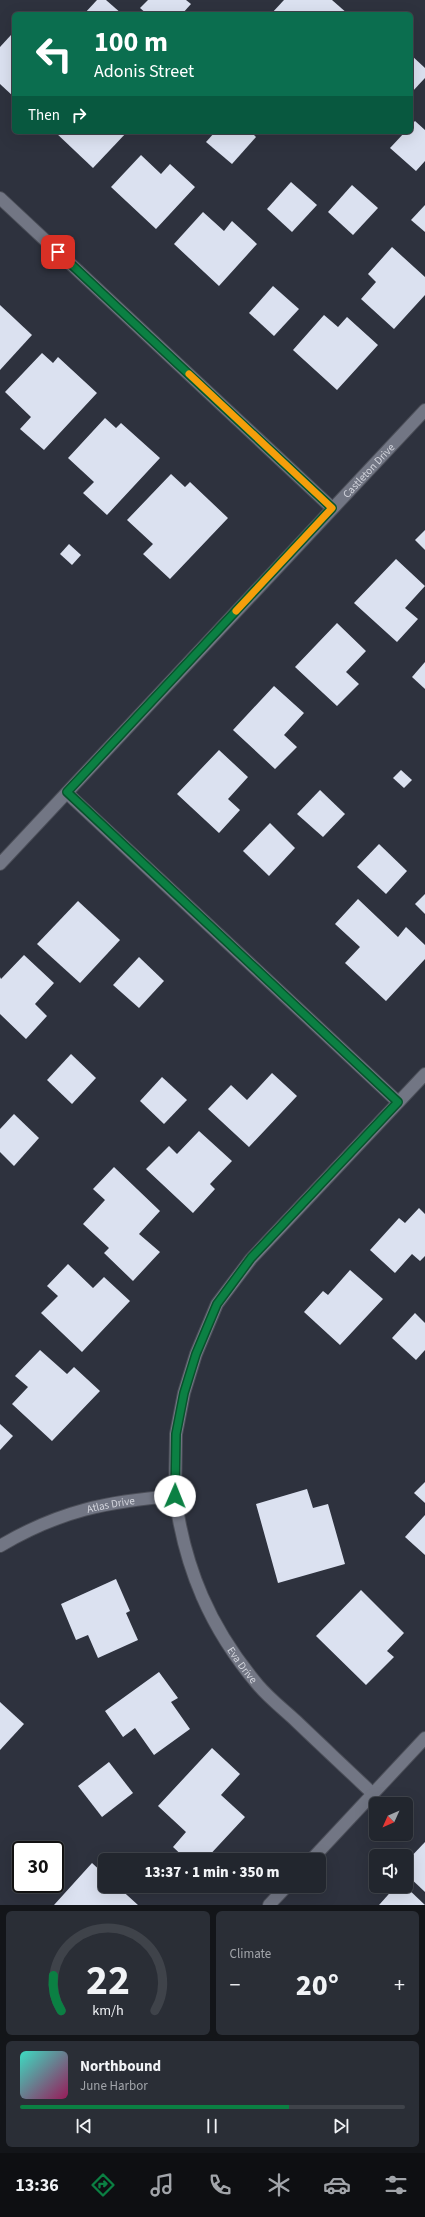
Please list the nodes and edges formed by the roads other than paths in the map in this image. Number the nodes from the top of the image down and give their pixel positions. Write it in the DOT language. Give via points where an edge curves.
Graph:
graph roads {
  1 [pos="0,198"];
  2 [pos="425,410"];
  3 [pos="332,508"];
  4 [pos="67,792"];
  5 [pos="0,864"];
  6 [pos="425,1074"];
  7 [pos="398,1102"];
  8 [pos="175,1496"];
  9 [pos="0,1546"];
  10 [pos="425,1738"];
  11 [pos="373,1794"];
  12 [pos="318,1853"];
  13 [pos="280,1893"];
  14 [pos="269,1905"];
  1 -- 3 [label="street"];
  2 -- 3 [label="street, Castleton Drive"];
  3 -- 4 [label="street, Castleton Drive"];
  4 -- 5 [label="street, Castleton Drive"];
  4 -- 7 [label="street"];
  6 -- 7 [label="street"];
  7 -- 8 [label="street" via="251,1258 217,1304 196,1354 184,1393 176,1434"];
  8 -- 9 [label="street, Atlas Drive" via="109,1503 67,1514"];
  8 -- 11 [label="street, Eva Drive" via="180,1534 188,1562 198,1589 221,1634 260,1687"];
  10 -- 11 [label="street"];
  11 -- 12 [label="street"];
  13 -- 14 [label="street"];
}
